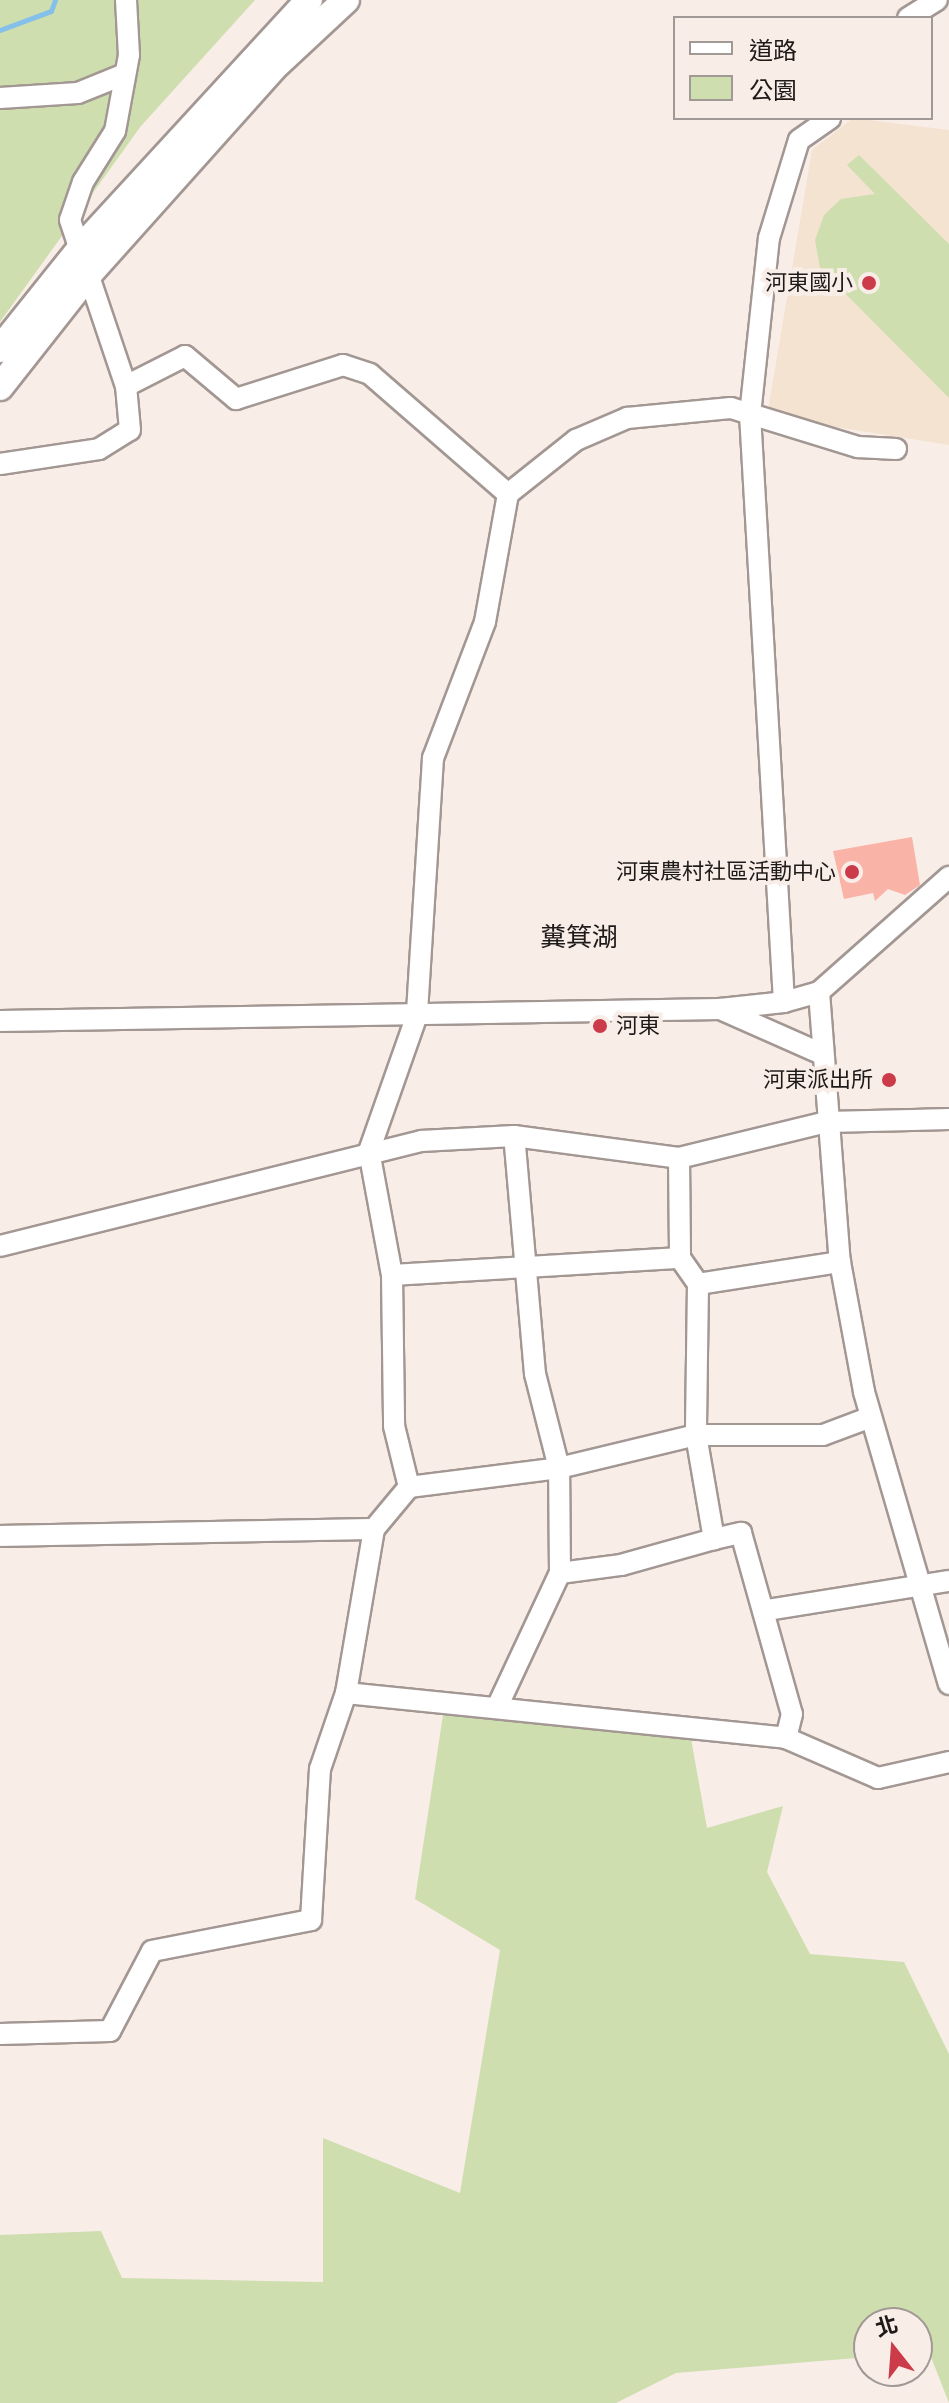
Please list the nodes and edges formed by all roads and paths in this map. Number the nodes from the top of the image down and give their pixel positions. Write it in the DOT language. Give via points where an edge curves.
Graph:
graph roads {
  1 [pos="126,0"];
  2 [pos="309,0"];
  3 [pos="346,0"];
  4 [pos="937,0"];
  5 [pos="911,16"];
  6 [pos="125,74"];
  7 [pos="0,98"];
  8 [pos="827,120"];
  9 [pos="80,249"];
  10 [pos="89,274"];
  11 [pos="0,349"];
  12 [pos="126,386"];
  13 [pos="0,387"];
  14 [pos="750,415"];
  15 [pos="896,449"];
  16 [pos="0,464"];
  17 [pos="508,494"];
  18 [pos="949,877"];
  19 [pos="819,992"];
  20 [pos="784,1002"];
  21 [pos="720,1009"];
  22 [pos="417,1015"];
  23 [pos="0,1021"];
  24 [pos="822,1054"];
  25 [pos="949,1119"];
  26 [pos="827,1122"];
  27 [pos="514,1136"];
  28 [pos="369,1151"];
  29 [pos="679,1158"];
  30 [pos="0,1246"];
  31 [pos="680,1258"];
  32 [pos="840,1262"];
  33 [pos="523,1269"];
  34 [pos="392,1275"];
  35 [pos="698,1284"];
  36 [pos="871,1417"];
  37 [pos="696,1435"];
  38 [pos="559,1468"];
  39 [pos="409,1487"];
  40 [pos="374,1529"];
  41 [pos="0,1536"];
  42 [pos="714,1539"];
  43 [pos="560,1573"];
  44 [pos="921,1581"];
  45 [pos="949,1581"];
  46 [pos="767,1610"];
  47 [pos="949,1684"];
  48 [pos="346,1693"];
  49 [pos="499,1703"];
  50 [pos="786,1738"];
  51 [pos="949,1762"];
  52 [pos="0,2034"];
  1 -- 6 [label="street"];
  2 -- 9 [label="main road"];
  3 -- 10 [label="main road" via="272,69"];
  4 -- 5 [label="street"];
  6 -- 7 [label="street" via="78,93"];
  6 -- 9 [label="street" via="115,131 83,182 70,220"];
  8 -- 14 [label="street" via="799,140 769,238"];
  9 -- 10 [label="street"];
  9 -- 11 [label="main road"];
  10 -- 12 [label="street"];
  10 -- 13 [label="main road"];
  12 -- 16 [label="street" via="130,430 99,449"];
  12 -- 17 [label="street" via="185,356 236,399 343,365 370,374"];
  14 -- 15 [label="street" via="858,447"];
  14 -- 17 [label="street" via="731,408 615,421 576,440"];
  14 -- 20 [label="street"];
  17 -- 22 [label="street" via="485,622 433,758"];
  18 -- 19 [label="street"];
  19 -- 20 [label="street"];
  19 -- 24 [label="street"];
  20 -- 21 [label="street"];
  21 -- 22 [label="street"];
  21 -- 24 [label="street"];
  22 -- 23 [label="street"];
  22 -- 28 [label="street"];
  24 -- 26 [label="street"];
  25 -- 26 [label="street"];
  26 -- 29 [label="street"];
  26 -- 32 [label="street"];
  27 -- 28 [label="street"];
  27 -- 29 [label="street"];
  27 -- 33 [label="street"];
  28 -- 30 [label="street"];
  28 -- 34 [label="street"];
  29 -- 31 [label="street"];
  31 -- 33 [label="street"];
  31 -- 35 [label="street"];
  32 -- 35 [label="street"];
  32 -- 36 [label="street"];
  33 -- 34 [label="street"];
  33 -- 38 [label="street" via="535,1374"];
  34 -- 39 [label="street" via="394,1426"];
  35 -- 37 [label="street"];
  36 -- 37 [label="street" via="823,1435"];
  36 -- 44 [label="street"];
  37 -- 38 [label="street"];
  37 -- 42 [label="street"];
  38 -- 39 [label="street"];
  38 -- 43 [label="street"];
  39 -- 40 [label="street"];
  40 -- 41 [label="street"];
  40 -- 48 [label="street"];
  42 -- 43 [label="street"];
  42 -- 46 [label="street" via="741,1533"];
  43 -- 49 [label="street"];
  44 -- 45 [label="street"];
  44 -- 46 [label="street"];
  44 -- 47 [label="street"];
  46 -- 50 [label="street" via="792,1714"];
  48 -- 49 [label="street"];
  48 -- 52 [label="street" via="320,1769 311,1920 152,1951 110,2031"];
  49 -- 50 [label="street"];
  50 -- 51 [label="street" via="878,1778"];
}
